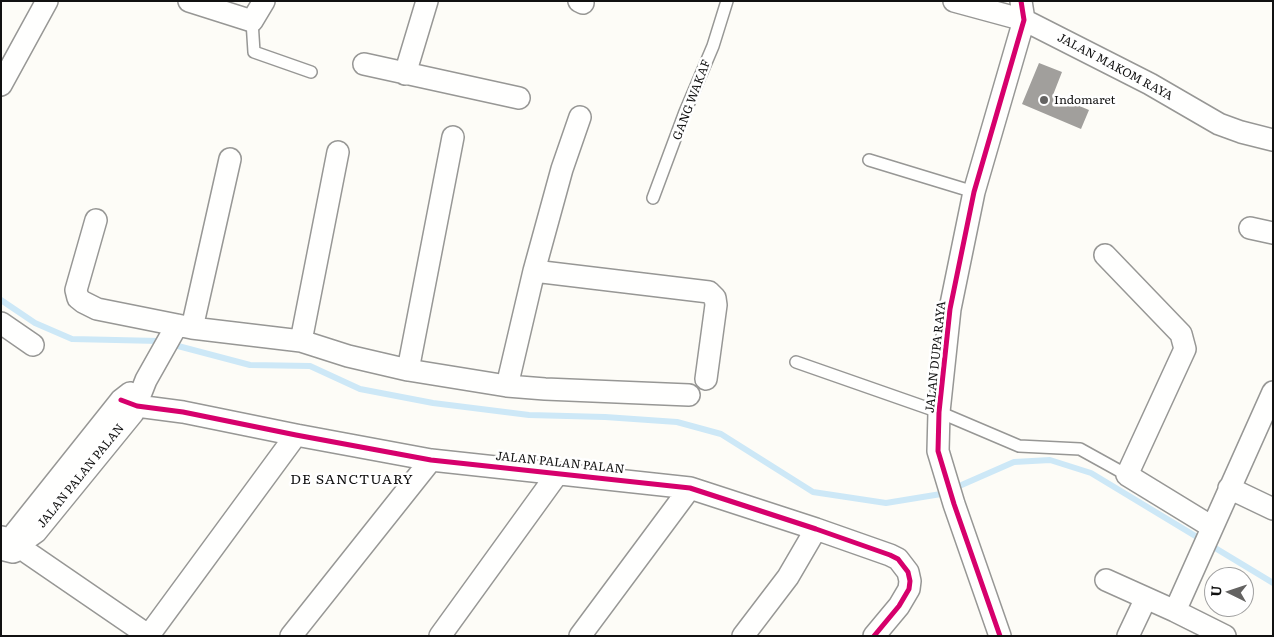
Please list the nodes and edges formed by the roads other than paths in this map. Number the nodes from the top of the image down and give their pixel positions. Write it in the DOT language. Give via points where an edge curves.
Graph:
graph roads {
  1 [pos="47,1"];
  2 [pos="189,1"];
  3 [pos="264,1"];
  4 [pos="426,1"];
  5 [pos="727,1"];
  6 [pos="954,1"];
  7 [pos="1022,11"];
  8 [pos="252,20"];
  9 [pos="364,64"];
  10 [pos="311,72"];
  11 [pos="405,74"];
  12 [pos="1,85"];
  13 [pos="518,98"];
  14 [pos="580,117"];
  15 [pos="453,137"];
  16 [pos="1273,140"];
  17 [pos="338,152"];
  18 [pos="230,159"];
  19 [pos="869,160"];
  20 [pos="967,190"];
  21 [pos="653,198"];
  22 [pos="96,220"];
  23 [pos="1250,228"];
  24 [pos="1273,233"];
  25 [pos="1105,255"];
  26 [pos="534,271"];
  27 [pos="1,324"];
  28 [pos="179,332"];
  29 [pos="301,341"];
  30 [pos="33,345"];
  31 [pos="796,362"];
  32 [pos="408,370"];
  33 [pos="706,379"];
  34 [pos="507,386"];
  35 [pos="1273,392"];
  36 [pos="689,395"];
  37 [pos="129,403"];
  38 [pos="939,412"];
  39 [pos="296,435"];
  40 [pos="430,460"];
  41 [pos="558,474"];
  42 [pos="1127,474"];
  43 [pos="690,488"];
  44 [pos="1230,488"];
  45 [pos="1273,509"];
  46 [pos="816,529"];
  47 [pos="1211,530"];
  48 [pos="13,544"];
  49 [pos="1106,580"];
  50 [pos="1146,598"];
  51 [pos="1175,610"];
  52 [pos="149,636"];
  53 [pos="291,636"];
  54 [pos="440,636"];
  55 [pos="580,636"];
  56 [pos="743,636"];
  57 [pos="874,636"];
  58 [pos="1000,636"];
  59 [pos="1128,636"];
  60 [pos="1225,636"];
  1 -- 12 [label="street"];
  2 -- 8 [label="street"];
  3 -- 8 [label="street"];
  4 -- 11 [label="street"];
  5 -- 21 [label="lane, GANG WAKAF" via="713,46"];
  6 -- 7 [label="street, JALAN MAKOM RAYA"];
  7 -- 16 [label="street, JALAN MAKOM RAYA" via="1219,124"];
  7 -- 20 [label="street, JALAN DUPA RAYA"];
  8 -- 10 [label="lane" via="254,52"];
  9 -- 11 [label="street"];
  11 -- 13 [label="street"];
  14 -- 26 [label="street"];
  15 -- 32 [label="street"];
  17 -- 29 [label="street"];
  18 -- 28 [label="street, JALAN PALAN PALAN"];
  19 -- 20 [label="lane"];
  20 -- 38 [label="street, JALAN DUPA RAYA"];
  22 -- 28 [label="street" via="76,287 78,298 97,309"];
  23 -- 24 [label="street"];
  25 -- 42 [label="street" via="1181,334 1185,349"];
  26 -- 33 [label="street" via="709,292 716,305"];
  26 -- 34 [label="street"];
  27 -- 30 [label="street"];
  28 -- 29 [label="street"];
  28 -- 37 [label="street, JALAN PALAN PALAN"];
  29 -- 32 [label="street"];
  31 -- 38 [label="lane"];
  32 -- 34 [label="street"];
  34 -- 36 [label="street"];
  35 -- 44 [label="street"];
  37 -- 39 [label="street, JALAN PALAN PALAN"];
  37 -- 48 [label="street, JALAN PALAN PALAN" via="133,413 36,532"];
  38 -- 42 [label="lane" via="1019,446 1080,449"];
  38 -- 58 [label="street, JALAN DUPA RAYA" via="938,451"];
  39 -- 40 [label="street, JALAN PALAN PALAN"];
  39 -- 52 [label="street"];
  40 -- 41 [label="street, JALAN PALAN PALAN"];
  40 -- 53 [label="street"];
  41 -- 43 [label="street, JALAN PALAN PALAN"];
  41 -- 54 [label="street"];
  42 -- 47 [label="street"];
  43 -- 46 [label="street, JALAN PALAN PALAN"];
  43 -- 55 [label="street"];
  44 -- 45 [label="street"];
  44 -- 47 [label="street"];
  46 -- 56 [label="street" via="788,577"];
  46 -- 57 [label="street, JALAN PALAN PALAN" via="890,555 898,559 908,572 910,581 905,598"];
  47 -- 51 [label="street"];
  48 -- 52 [label="street, JALAN PALAN PALAN"];
  49 -- 50 [label="street"];
  50 -- 51 [label="street"];
  50 -- 59 [label="street"];
  51 -- 60 [label="street"];
}
